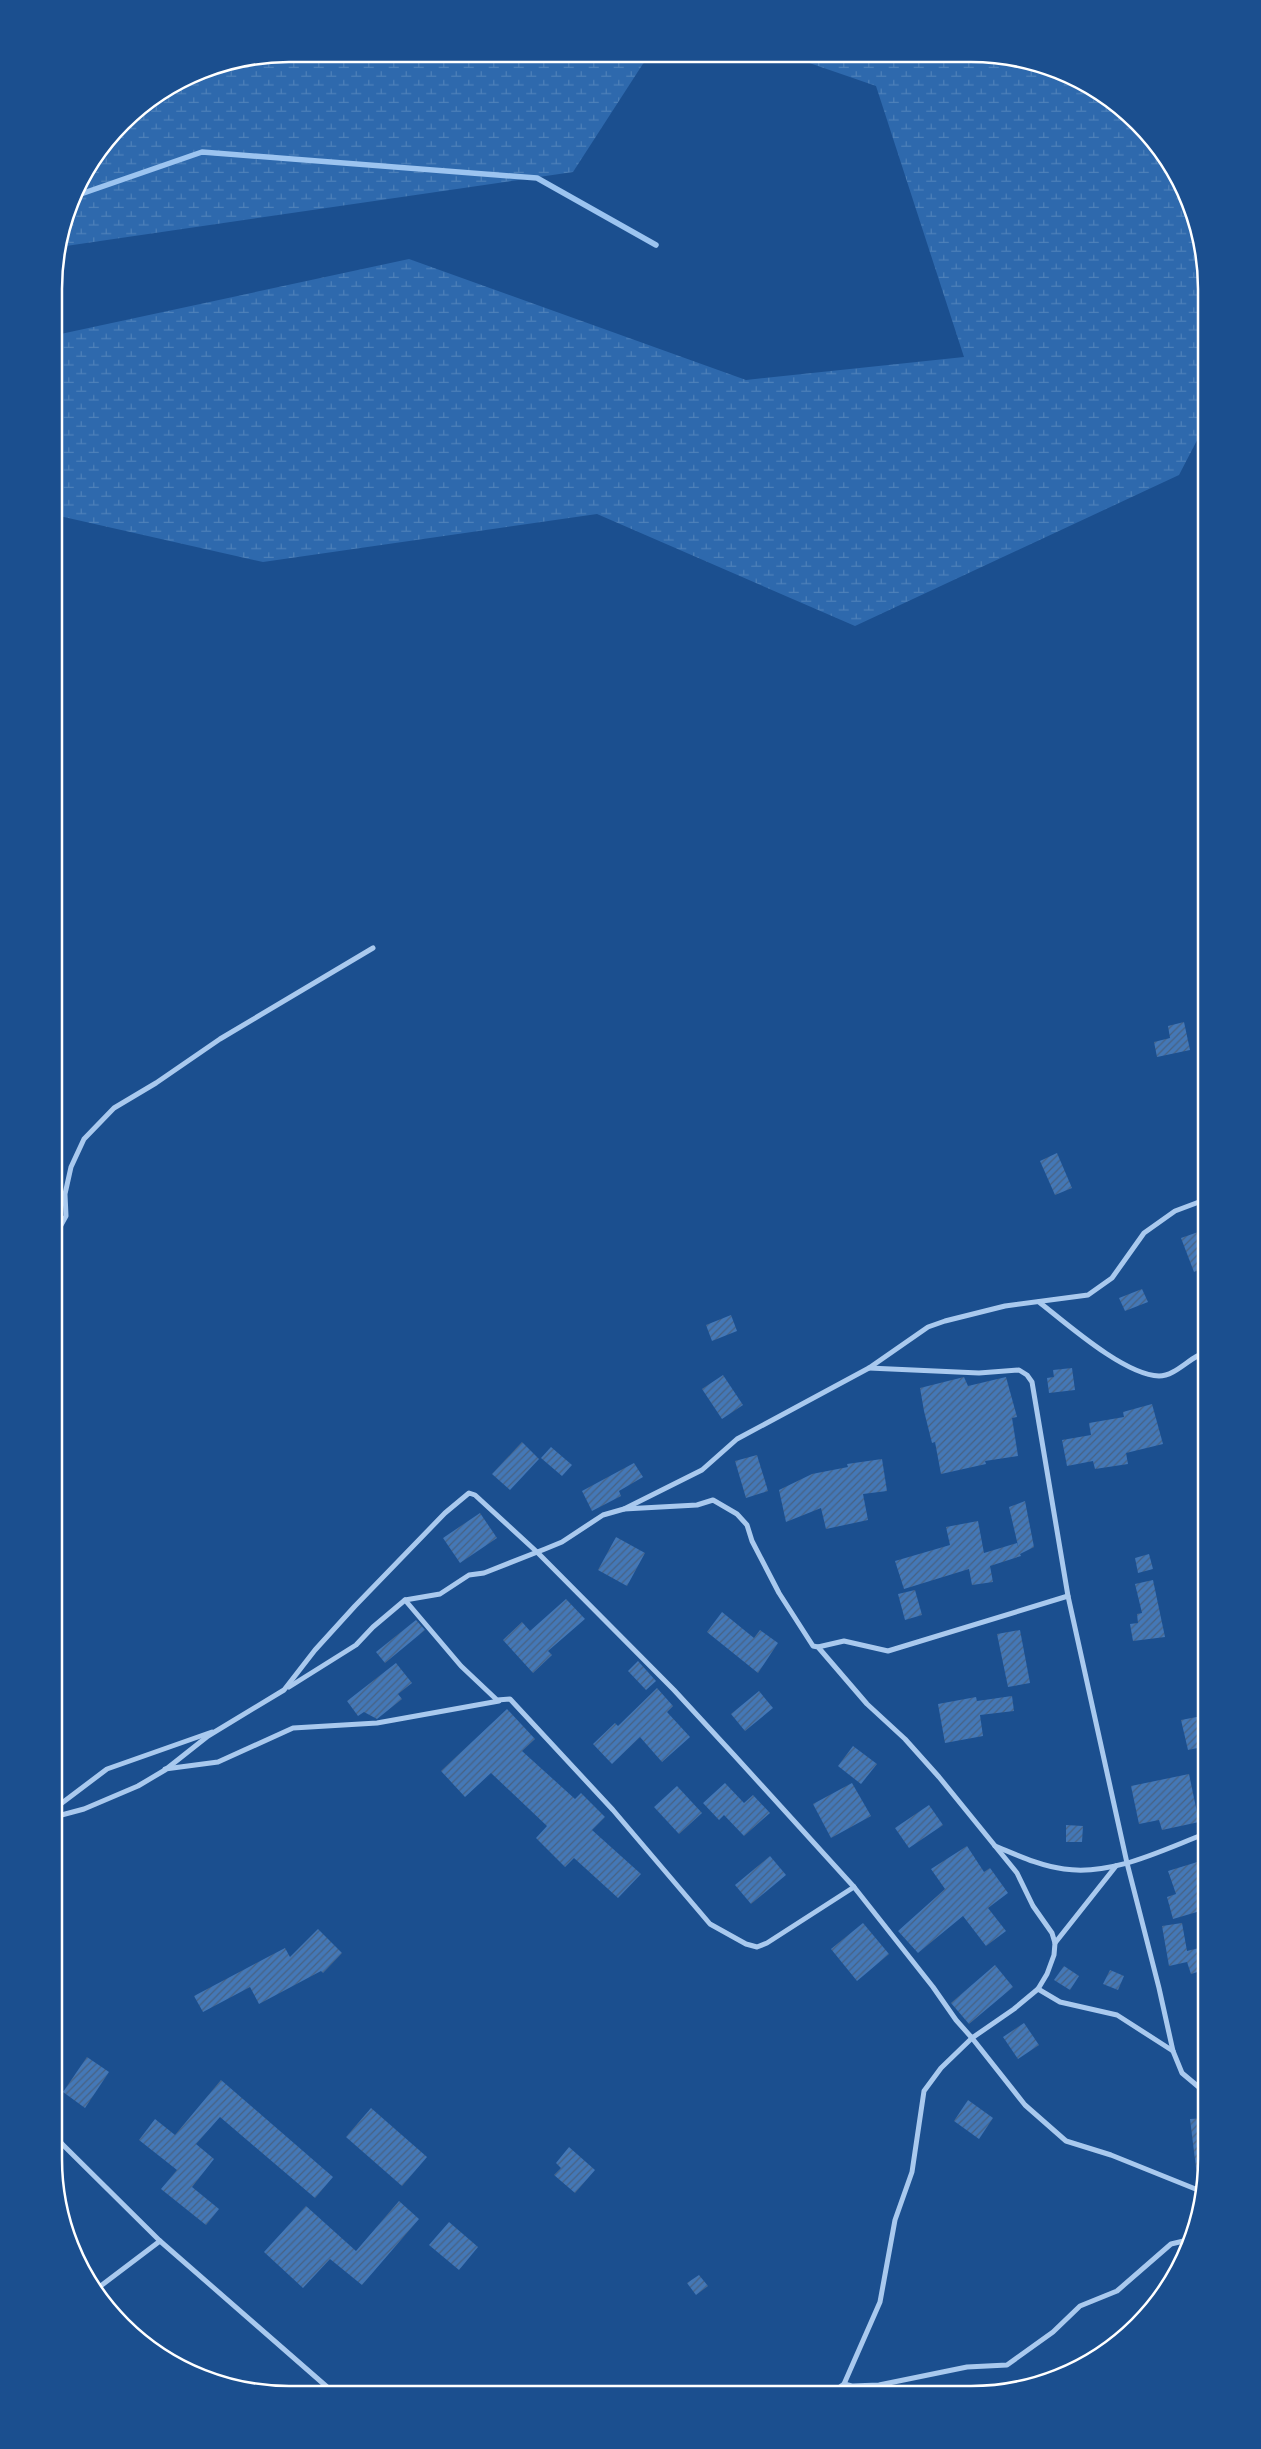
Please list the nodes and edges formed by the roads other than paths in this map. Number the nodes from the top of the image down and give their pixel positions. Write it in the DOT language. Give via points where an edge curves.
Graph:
graph roads {
  1 [pos="373,948"];
  2 [pos="1198,1202"];
  3 [pos="62,1223"];
  4 [pos="1039,1302"];
  5 [pos="1198,1356"];
  6 [pos="869,1368"];
  7 [pos="624,1509"];
  8 [pos="537,1552"];
  9 [pos="1068,1596"];
  10 [pos="405,1600"];
  11 [pos="818,1647"];
  12 [pos="284,1690"];
  13 [pos="510,1699"];
  14 [pos="220,1729"];
  15 [pos="165,1770"];
  16 [pos="62,1803"];
  17 [pos="62,1814"];
  18 [pos="1198,1836"];
  19 [pos="993,1845"];
  20 [pos="1127,1862"];
  21 [pos="1116,1866"];
  22 [pos="854,1887"];
  23 [pos="1055,1943"];
  24 [pos="1038,1989"];
  25 [pos="972,2038"];
  26 [pos="1173,2052"];
  27 [pos="1198,2086"];
  28 [pos="62,2144"];
  29 [pos="1197,2190"];
  30 [pos="160,2241"];
  31 [pos="1183,2241"];
  32 [pos="101,2286"];
  33 [pos="844,2384"];
  34 [pos="326,2386"];
  35 [pos="841,2386"];
  36 [pos="852,2386"];
  37 [pos="852,2386"];
  1 -- 3 [label="street" via="220,1038 114,1108 84,1139 71,1167 65,1194 66,1216"];
  2 -- 4 [label="street" via="1175,1211 1144,1233 1112,1278 1088,1295"];
  4 -- 5 [label="street" via="1088,1341 1132,1368 1160,1376 1181,1368"];
  4 -- 6 [label="street" via="945,1320 928,1327"];
  6 -- 7 [label="street" via="737,1439 702,1470"];
  6 -- 9 [label="street" via="979,1373 1019,1370 1027,1375 1032,1382"];
  7 -- 8 [label="street" via="603,1515 562,1542"];
  7 -- 11 [label="street" via="696,1505 713,1500 737,1514 747,1525 779,1593 813,1646"];
  8 -- 10 [label="street" via="484,1573 469,1575 440,1594"];
  8 -- 12 [label="street" via="475,1495 464,1495 355,1606"];
  8 -- 22 [label="street" via="674,1690"];
  9 -- 11 [label="street" via="888,1650 844,1641"];
  9 -- 20 [label="street"];
  10 -- 12 [label="street" via="356,1645"];
  10 -- 13 [label="street" via="461,1666 497,1700"];
  11 -- 19 [label="street" via="867,1704 917,1752"];
  12 -- 14 [label="street"];
  13 -- 15 [label="street" via="377,1723 293,1728 218,1762"];
  13 -- 22 [label="street" via="613,1810 710,1924 746,1944 757,1947 767,1943"];
  14 -- 15 [label="street"];
  14 -- 16 [label="street" via="107,1769"];
  15 -- 17 [label="street" via="119,1796"];
  18 -- 20 [label="street"];
  19 -- 21 [label="street" via="1044,1865 1064,1869 1093,1870"];
  19 -- 23 [label="street" via="1017,1873"];
  20 -- 21 [label="street"];
  20 -- 26 [label="street"];
  21 -- 23 [label="street"];
  22 -- 25 [label="street"];
  23 -- 24 [label="street" via="1047,1974"];
  24 -- 25 [label="street"];
  24 -- 26 [label="street" via="1060,2002 1117,2015"];
  25 -- 29 [label="street" via="1025,2106 1066,2141 1111,2155"];
  25 -- 33 [label="street" via="941,2068 924,2092 912,2172 896,2220 880,2302"];
  26 -- 27 [label="street" via="1182,2073"];
  28 -- 30 [label="street"];
  30 -- 32 [label="street"];
  30 -- 34 [label="street"];
  31 -- 36 [label="street" via="1171,2244 1117,2291 1080,2306 1054,2332 1007,2365 967,2367 879,2385"];
  33 -- 35 [label="street"];
  33 -- 37 [label="street"];
}
